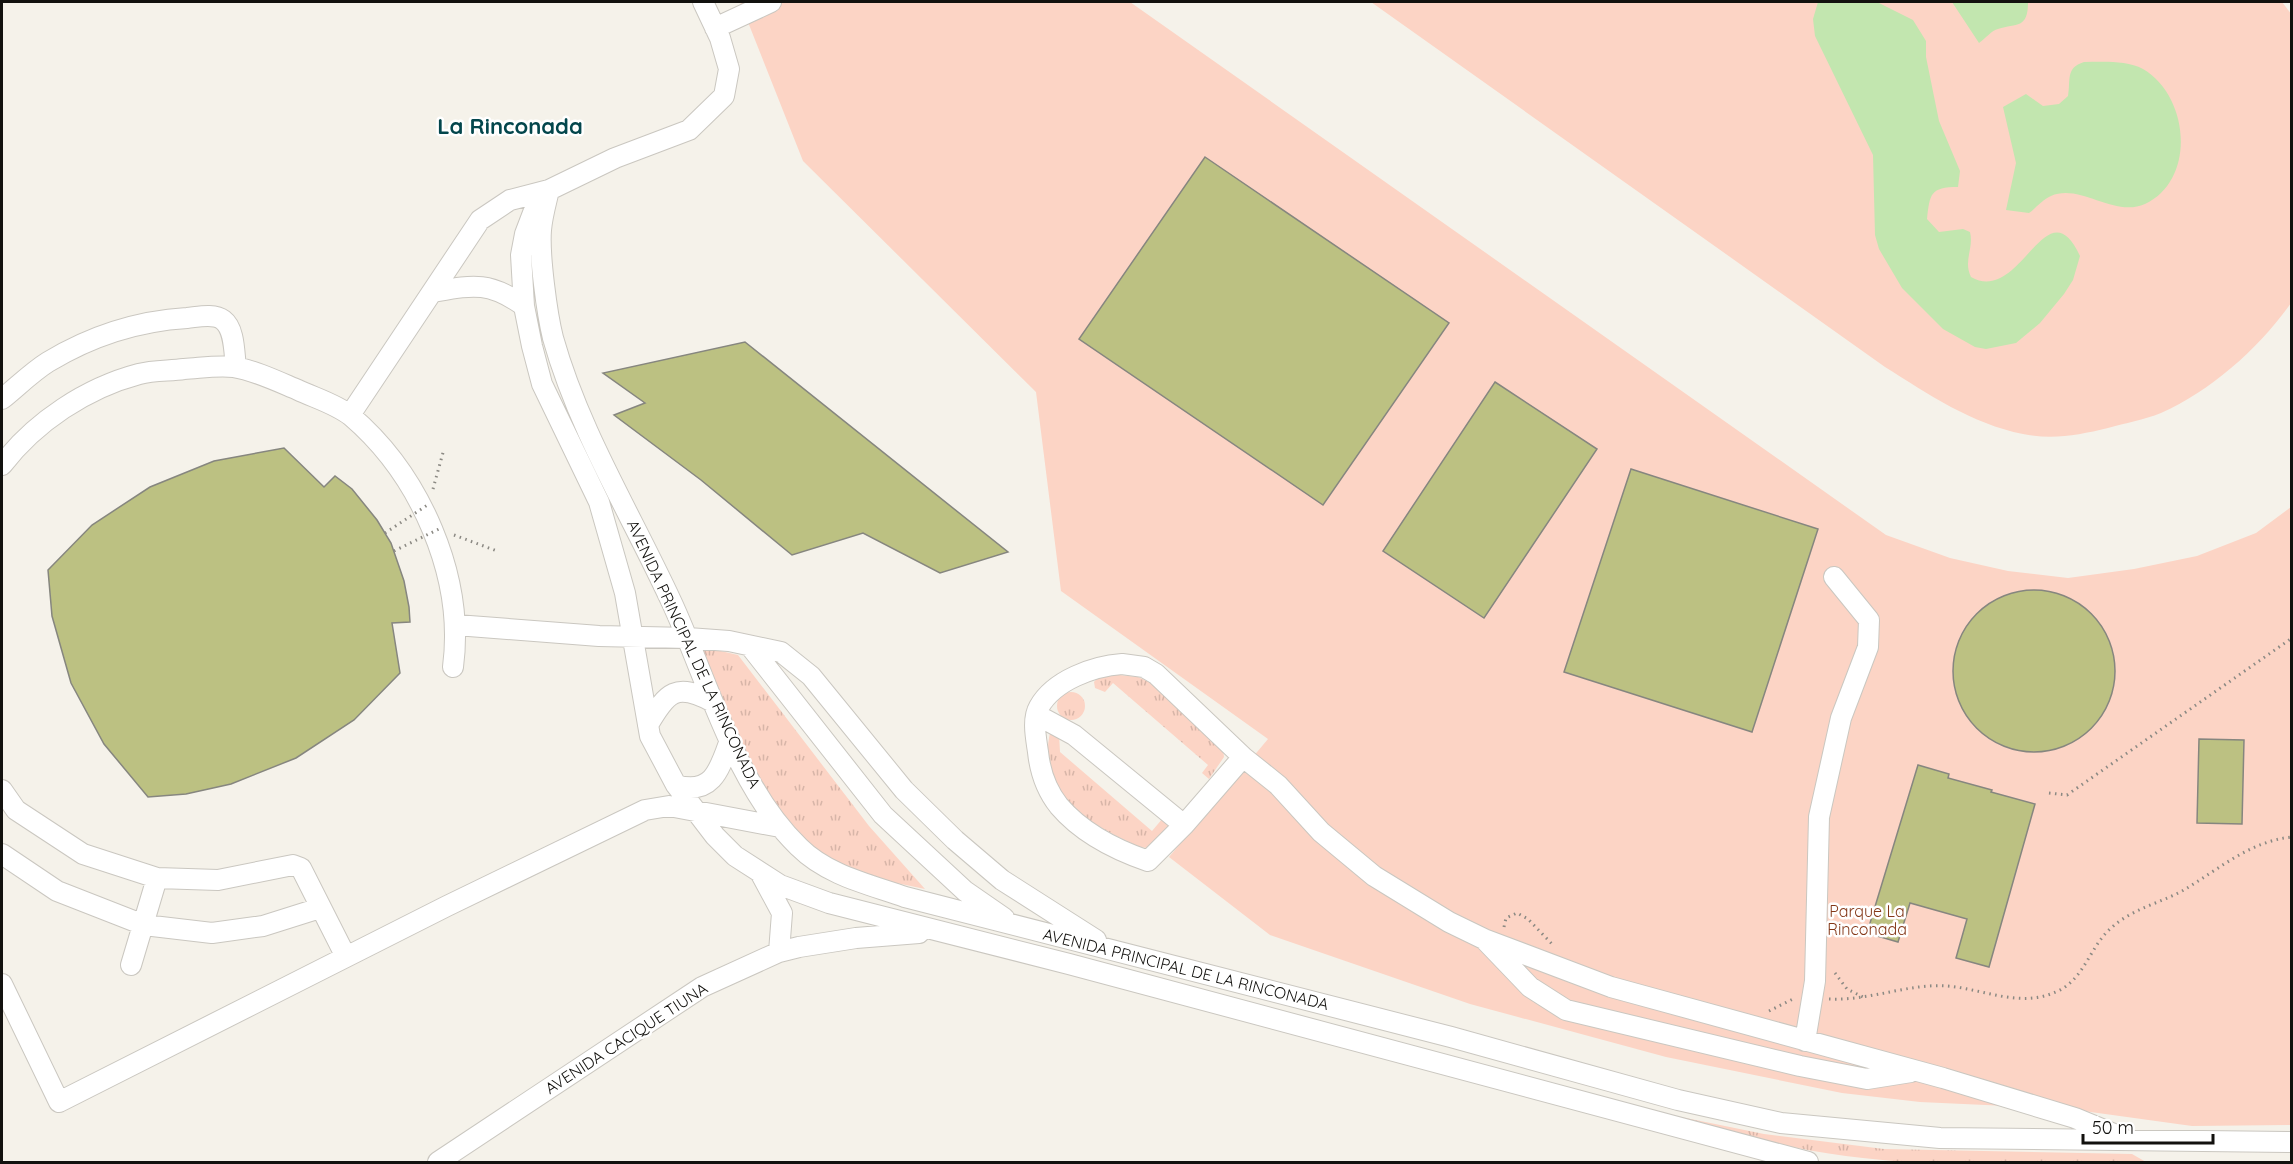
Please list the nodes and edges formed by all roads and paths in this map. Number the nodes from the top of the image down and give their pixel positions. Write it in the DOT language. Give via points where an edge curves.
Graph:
graph roads {
  1 [pos="703,2"];
  2 [pos="771,2"];
  3 [pos="715,28"];
  4 [pos="549,190"];
  5 [pos="432,292"];
  6 [pos="524,306"];
  7 [pos="236,367"];
  8 [pos="2,399"];
  9 [pos="350,416"];
  10 [pos="444,449"];
  11 [pos="2,465"];
  12 [pos="435,484"];
  13 [pos="429,504"];
  14 [pos="441,528"];
  15 [pos="385,533"];
  16 [pos="464,539"];
  17 [pos="394,551"];
  18 [pos="497,551"];
  19 [pos="1834,577"];
  20 [pos="456,625"];
  21 [pos="632,636"];
  22 [pos="688,638"];
  23 [pos="2292,638"];
  24 [pos="750,646"];
  25 [pos="453,667"];
  26 [pos="713,702"];
  27 [pos="1037,715"];
  28 [pos="648,725"];
  29 [pos="730,740"];
  30 [pos="1243,756"];
  31 [pos="676,785"];
  32 [pos="2,790"];
  33 [pos="2049,793"];
  34 [pos="693,810"];
  35 [pos="1184,825"];
  36 [pos="780,827"];
  37 [pos="2292,837"];
  38 [pos="2,854"];
  39 [pos="761,872"];
  40 [pos="157,878"];
  41 [pos="320,908"];
  42 [pos="1014,924"];
  43 [pos="144,925"];
  44 [pos="1505,931"];
  45 [pos="934,932"];
  46 [pos="1484,939"];
  47 [pos="1558,948"];
  48 [pos="1111,950"];
  49 [pos="779,952"];
  50 [pos="346,957"];
  51 [pos="131,966"];
  52 [pos="1831,978"];
  53 [pos="2,984"];
  54 [pos="1821,996"];
  55 [pos="1864,998"];
  56 [pos="1762,1012"];
  57 [pos="1805,1041"];
  58 [pos="1913,1070"];
  59 [pos="2132,1141"];
  60 [pos="2292,1142"];
  61 [pos="438,1162"];
  62 [pos="1808,1162"];
  1 -- 3 [label="street"];
  2 -- 3 [label="street"];
  3 -- 4 [label="street" via="729,69 724,96 706,114 689,130 615,158"];
  4 -- 5 [label="street" via="510,200 480,220"];
  4 -- 6 [label="street, AVENIDA PRINCIPAL DE LA RINCONADA" via="533,213 525,234 521,255"];
  4 -- 22 [label="street, AVENIDA PRINCIPAL DE LA RINCONADA" via="541,231 547,302 563,369"];
  5 -- 6 [label="street" via="478,285 505,292"];
  5 -- 9 [label="street"];
  6 -- 21 [label="street, AVENIDA PRINCIPAL DE LA RINCONADA" via="542,384 599,502 625,593"];
  7 -- 8 [label="street" via="231,330 225,321 217,316 162,319 85,343 47,363"];
  7 -- 9 [label="street" via="332,404"];
  7 -- 11 [label="street" via="140,374 93,391 47,419 20,441"];
  9 -- 20 [label="street" via="397,466 428,520 448,578"];
  10 -- 12 [label="path"];
  13 -- 15 [label="path, bridge"];
  14 -- 17 [label="path, bridge"];
  16 -- 18 [label="path"];
  19 -- 54 [label="street" via="1869,620 1868,647 1841,718 1819,817"];
  20 -- 21 [label="street"];
  20 -- 25 [label="street"];
  21 -- 22 [label="street"];
  21 -- 28 [label="street, AVENIDA PRINCIPAL DE LA RINCONADA"];
  22 -- 24 [label="street"];
  22 -- 26 [label="street, AVENIDA PRINCIPAL DE LA RINCONADA"];
  23 -- 33 [label="path" via="2067,795"];
  24 -- 42 [label="street" via="883,814 965,891"];
  24 -- 48 [label="street" via="781,652 811,676 904,790 1002,880"];
  26 -- 28 [label="street" via="697,694 670,695 660,701"];
  26 -- 29 [label="street, AVENIDA PRINCIPAL DE LA RINCONADA"];
  27 -- 30 [label="street" via="1061,683 1102,665 1144,667"];
  27 -- 35 [label="street" via="1074,735"];
  27 -- 35 [label="street" via="1037,750 1045,782 1061,809 1090,832 1124,853 1148,861"];
  28 -- 31 [label="street, AVENIDA PRINCIPAL DE LA RINCONADA" via="657,753"];
  29 -- 31 [label="street" via="713,778 703,786"];
  29 -- 36 [label="street, AVENIDA PRINCIPAL DE LA RINCONADA" via="764,806"];
  30 -- 35 [label="street"];
  30 -- 46 [label="street" via="1374,876"];
  31 -- 34 [label="street, AVENIDA PRINCIPAL DE LA RINCONADA"];
  32 -- 40 [label="street" via="16,810 83,854"];
  34 -- 36 [label="street"];
  34 -- 39 [label="street, AVENIDA PRINCIPAL DE LA RINCONADA" via="735,856"];
  34 -- 50 [label="street" via="669,806 645,810"];
  36 -- 42 [label="street, AVENIDA PRINCIPAL DE LA RINCONADA" via="819,864 840,874 904,897"];
  37 -- 55 [label="path" via="2249,850 2183,890 2121,920 2102,937 2072,982 2056,992 2027,1000 1946,986"];
  38 -- 43 [label="street" via="57,891"];
  39 -- 45 [label="street, AVENIDA PRINCIPAL DE LA RINCONADA" via="780,885 829,903"];
  39 -- 49 [label="street" via="782,913"];
  40 -- 41 [label="street" via="219,880 293,865 306,874"];
  40 -- 43 [label="street"];
  41 -- 43 [label="street" via="263,926 212,933"];
  41 -- 50 [label="street"];
  42 -- 48 [label="street, AVENIDA PRINCIPAL DE LA RINCONADA"];
  43 -- 51 [label="street"];
  44 -- 47 [label="path" via="1506,918 1517,913"];
  45 -- 49 [label="street, AVENIDA CACIQUE TIUNA" via="856,938"];
  45 -- 62 [label="street, AVENIDA PRINCIPAL DE LA RINCONADA" via="1070,964"];
  46 -- 57 [label="street" via="1611,987"];
  46 -- 58 [label="street" via="1530,987 1566,1010 1867,1079"];
  48 -- 59 [label="street, AVENIDA PRINCIPAL DE LA RINCONADA" via="1678,1100 1781,1122 1940,1138"];
  49 -- 61 [label="street, AVENIDA CACIQUE TIUNA" via="702,987"];
  50 -- 53 [label="street" via="59,1102"];
  52 -- 55 [label="path" via="1832,968 1847,989"];
  54 -- 55 [label="path"];
  54 -- 56 [label="path" via="1787,1000 1778,1008"];
  54 -- 57 [label="street"];
  57 -- 58 [label="street"];
  58 -- 59 [label="street" via="2075,1118"];
  59 -- 60 [label="street, AVENIDA PRINCIPAL DE LA RINCONADA"];
}
